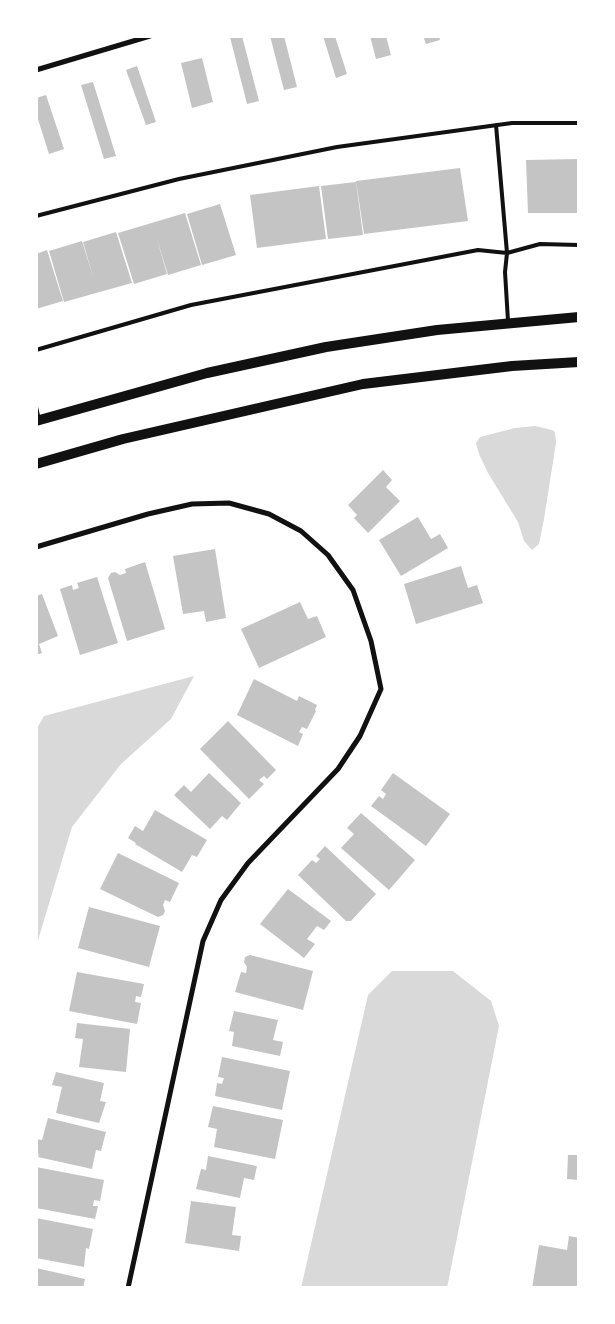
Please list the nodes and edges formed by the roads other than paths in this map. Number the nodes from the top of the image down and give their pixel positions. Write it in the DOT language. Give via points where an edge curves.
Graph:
graph roads {
  1 [pos="150,36"];
  2 [pos="36,70"];
  3 [pos="579,123"];
  4 [pos="496,125"];
  5 [pos="36,216"];
  6 [pos="579,245"];
  7 [pos="507,253"];
  8 [pos="579,317"];
  9 [pos="509,324"];
  10 [pos="36,350"];
  11 [pos="579,362"];
  12 [pos="36,408"];
  13 [pos="38,421"];
  14 [pos="36,464"];
  15 [pos="36,547"];
  16 [pos="128,1288"];
  1 -- 2 [label="street"];
  3 -- 4 [label="lane"];
  4 -- 5 [label="lane" via="337,147 179,179"];
  4 -- 7 [label="lane"];
  6 -- 7 [label="lane" via="540,244"];
  7 -- 9 [label="lane" via="505,272"];
  7 -- 10 [label="lane" via="478,250 191,306"];
  8 -- 9 [label="main road"];
  9 -- 13 [label="main road" via="438,330 326,347 207,373"];
  11 -- 14 [label="main road" via="512,366 363,384 123,439"];
  12 -- 13 [label="lane"];
  15 -- 16 [label="street" via="192,504 229,503 269,514 302,531 328,555 353,590 372,642 381,689 360,736 338,769 248,863 221,900 203,941"];
}
